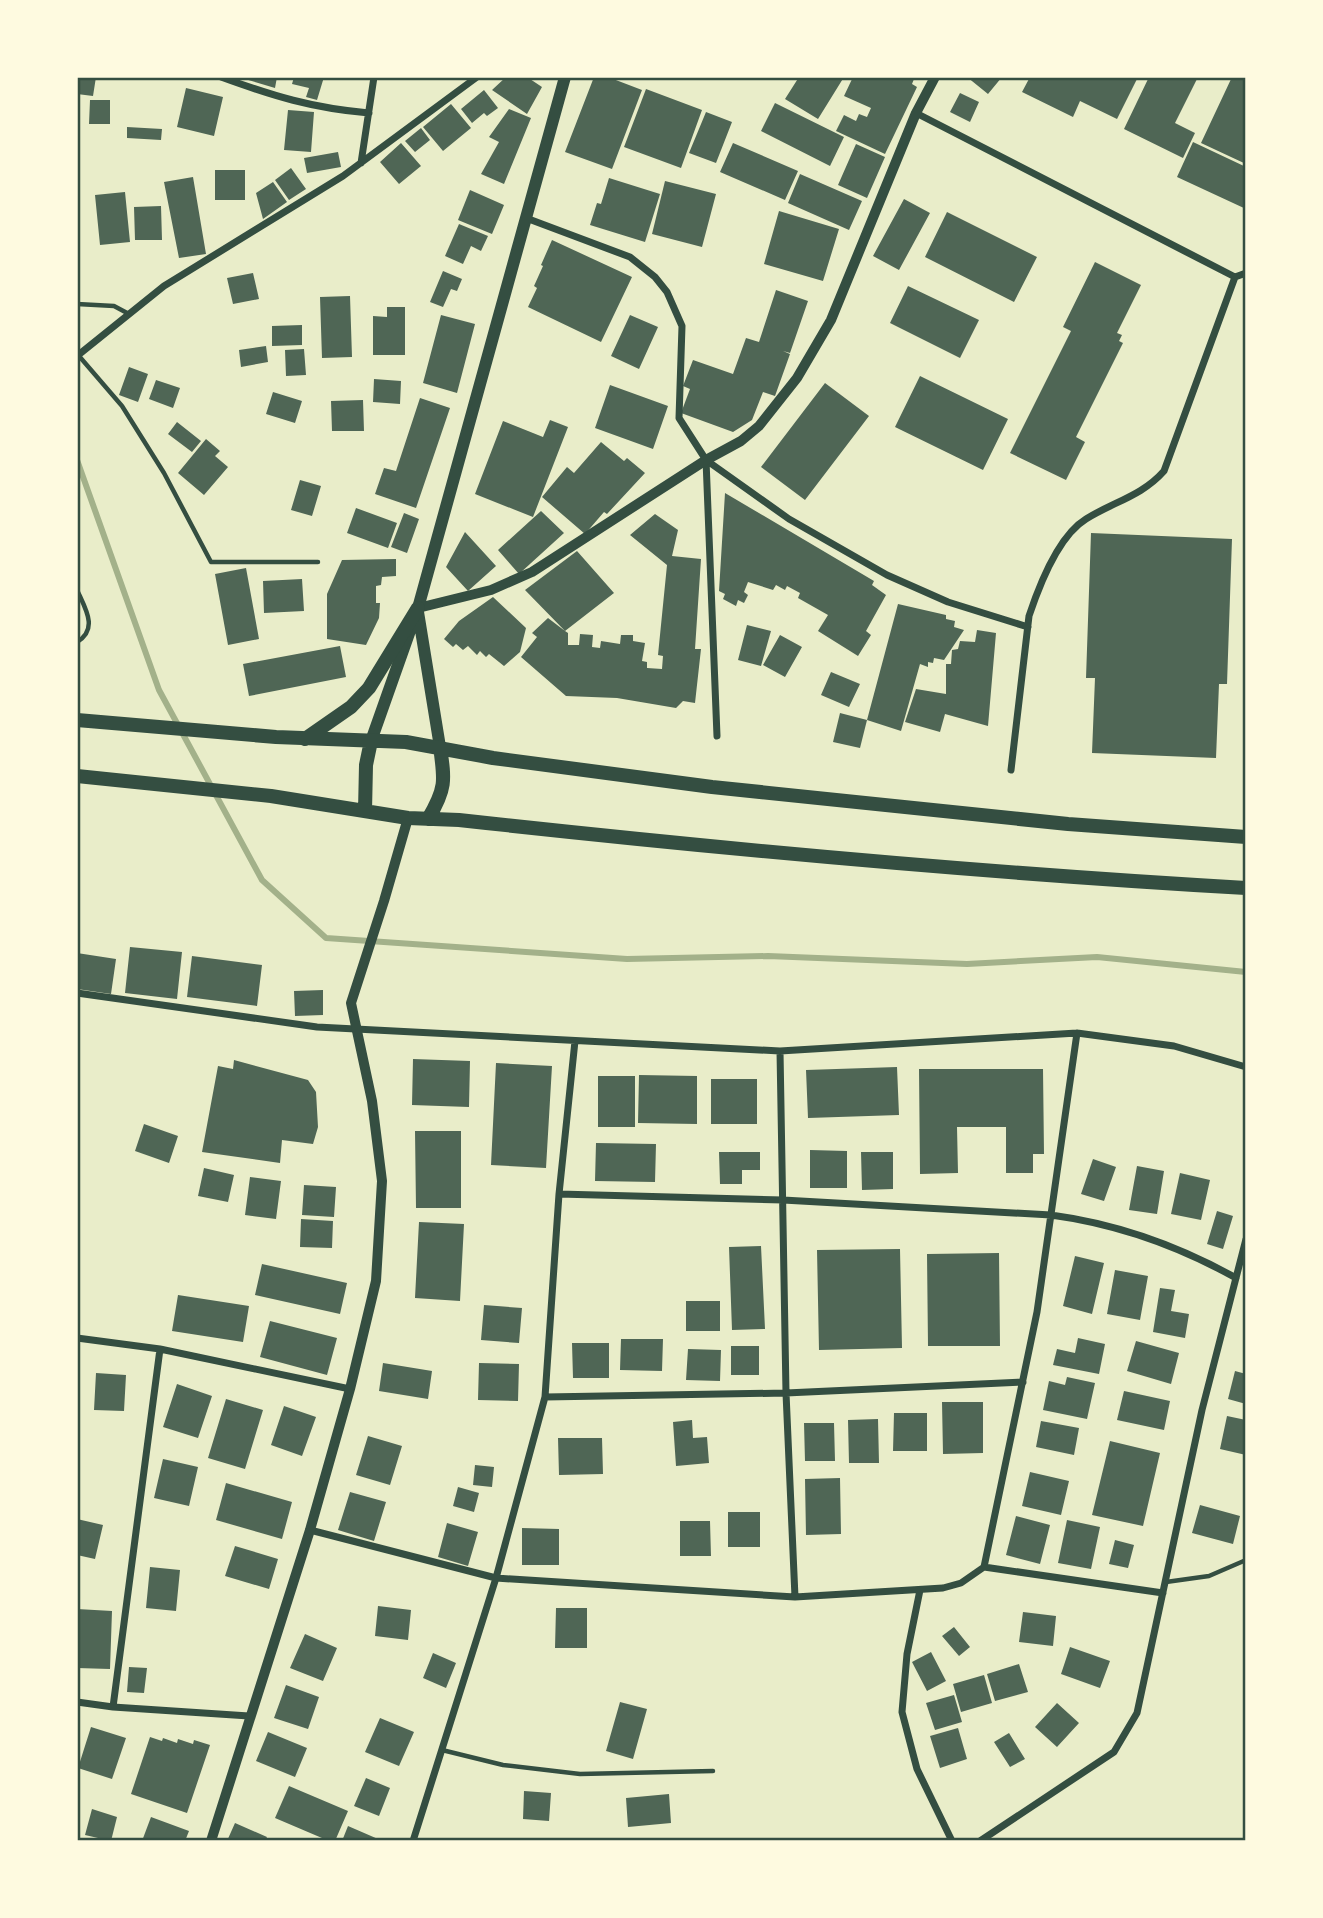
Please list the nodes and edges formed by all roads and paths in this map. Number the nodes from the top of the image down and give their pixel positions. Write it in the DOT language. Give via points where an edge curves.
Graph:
graph roads {
  1 [pos="221,77"];
  2 [pos="374,77"];
  3 [pos="477,77"];
  4 [pos="565,77"];
  5 [pos="935,77"];
  6 [pos="369,113"];
  7 [pos="916,113"];
  8 [pos="361,163"];
  9 [pos="526,218"];
  10 [pos="1246,273"];
  11 [pos="1235,277"];
  12 [pos="77,304"];
  13 [pos="129,314"];
  14 [pos="78,355"];
  15 [pos="706,460"];
  16 [pos="318,562"];
  17 [pos="77,590"];
  18 [pos="418,608"];
  19 [pos="1028,628"];
  20 [pos="77,642"];
  21 [pos="80,720"];
  22 [pos="717,736"];
  23 [pos="305,739"];
  24 [pos="371,741"];
  25 [pos="440,747"];
  26 [pos="1011,770"];
  27 [pos="77,776"];
  28 [pos="365,811"];
  29 [pos="408,818"];
  30 [pos="428,819"];
  31 [pos="1246,837"];
  32 [pos="1246,888"];
  33 [pos="77,993"];
  34 [pos="355,1028"];
  35 [pos="1077,1032"];
  36 [pos="575,1041"];
  37 [pos="780,1051"];
  38 [pos="1246,1067"];
  39 [pos="559,1194"];
  40 [pos="783,1199"];
  41 [pos="1051,1215"];
  42 [pos="1246,1239"];
  43 [pos="1236,1278"];
  44 [pos="77,1338"];
  45 [pos="160,1349"];
  46 [pos="1023,1382"];
  47 [pos="350,1389"];
  48 [pos="786,1393"];
  49 [pos="545,1397"];
  50 [pos="310,1530"];
  51 [pos="1246,1560"];
  52 [pos="984,1567"];
  53 [pos="496,1578"];
  54 [pos="1165,1582"];
  55 [pos="920,1590"];
  56 [pos="1163,1593"];
  57 [pos="795,1597"];
  58 [pos="77,1702"];
  59 [pos="113,1707"];
  60 [pos="249,1716"];
  61 [pos="442,1750"];
  62 [pos="713,1772"];
  63 [pos="211,1841"];
  64 [pos="413,1841"];
  65 [pos="952,1841"];
  66 [pos="980,1841"];
  1 -- 6 [label="street" via="286,100"];
  2 -- 6 [label="street"];
  3 -- 8 [label="street"];
  4 -- 9 [label="main road"];
  5 -- 7 [label="street"];
  6 -- 8 [label="street"];
  7 -- 11 [label="street"];
  7 -- 15 [label="street" via="831,320 812,354 760,426"];
  8 -- 13 [label="street" via="164,286"];
  9 -- 15 [label="street" via="630,257 667,292 682,326 679,418"];
  9 -- 18 [label="main road"];
  10 -- 11 [label="street"];
  11 -- 19 [label="street" via="1164,471 1152,485 1083,520 1069,534 1037,593"];
  12 -- 13 [label="lane" via="114,306"];
  13 -- 14 [label="street"];
  14 -- 16 [label="lane" via="122,406 211,562"];
  15 -- 18 [label="street" via="532,572 491,590"];
  15 -- 19 [label="street" via="789,519 887,575 948,602"];
  15 -- 22 [label="street"];
  17 -- 20 [label="lane" via="90,626"];
  18 -- 23 [label="highway" via="369,688 351,707"];
  18 -- 24 [label="main road"];
  18 -- 25 [label="main road"];
  19 -- 26 [label="street"];
  21 -- 23 [label="highway"];
  23 -- 24 [label="highway"];
  24 -- 25 [label="highway"];
  24 -- 28 [label="highway"];
  25 -- 30 [label="highway" via="443,793"];
  25 -- 31 [label="highway" via="725,788 1068,824"];
  27 -- 28 [label="highway" via="271,796"];
  28 -- 29 [label="highway"];
  29 -- 30 [label="highway"];
  29 -- 34 [label="street" via="351,1003"];
  30 -- 32 [label="highway" via="820,856"];
  33 -- 34 [label="street" via="317,1027"];
  34 -- 36 [label="street"];
  34 -- 47 [label="street" via="373,1101 382,1181 376,1281"];
  35 -- 37 [label="street"];
  35 -- 38 [label="street" via="1174,1046"];
  35 -- 41 [label="street"];
  36 -- 37 [label="street"];
  36 -- 39 [label="street"];
  37 -- 40 [label="street"];
  39 -- 40 [label="street"];
  39 -- 49 [label="street"];
  40 -- 41 [label="street"];
  40 -- 48 [label="street"];
  41 -- 43 [label="street" via="1147,1236"];
  41 -- 46 [label="street"];
  42 -- 43 [label="street"];
  43 -- 54 [label="street"];
  44 -- 45 [label="street"];
  45 -- 47 [label="street"];
  45 -- 59 [label="street"];
  46 -- 48 [label="street"];
  46 -- 52 [label="street"];
  47 -- 50 [label="street"];
  48 -- 49 [label="street"];
  48 -- 57 [label="street"];
  49 -- 53 [label="street"];
  50 -- 53 [label="street"];
  50 -- 60 [label="street"];
  51 -- 54 [label="lane" via="1209,1576"];
  52 -- 55 [label="street" via="961,1583"];
  52 -- 56 [label="street"];
  53 -- 57 [label="street"];
  53 -- 61 [label="street"];
  54 -- 56 [label="street"];
  55 -- 57 [label="street"];
  55 -- 65 [label="street" via="907,1654 902,1712 917,1769"];
  56 -- 66 [label="street" via="1137,1713 1114,1752"];
  58 -- 59 [label="street"];
  59 -- 60 [label="street"];
  60 -- 63 [label="street"];
  61 -- 62 [label="lane" via="541,1771"];
  61 -- 64 [label="street"];
}
